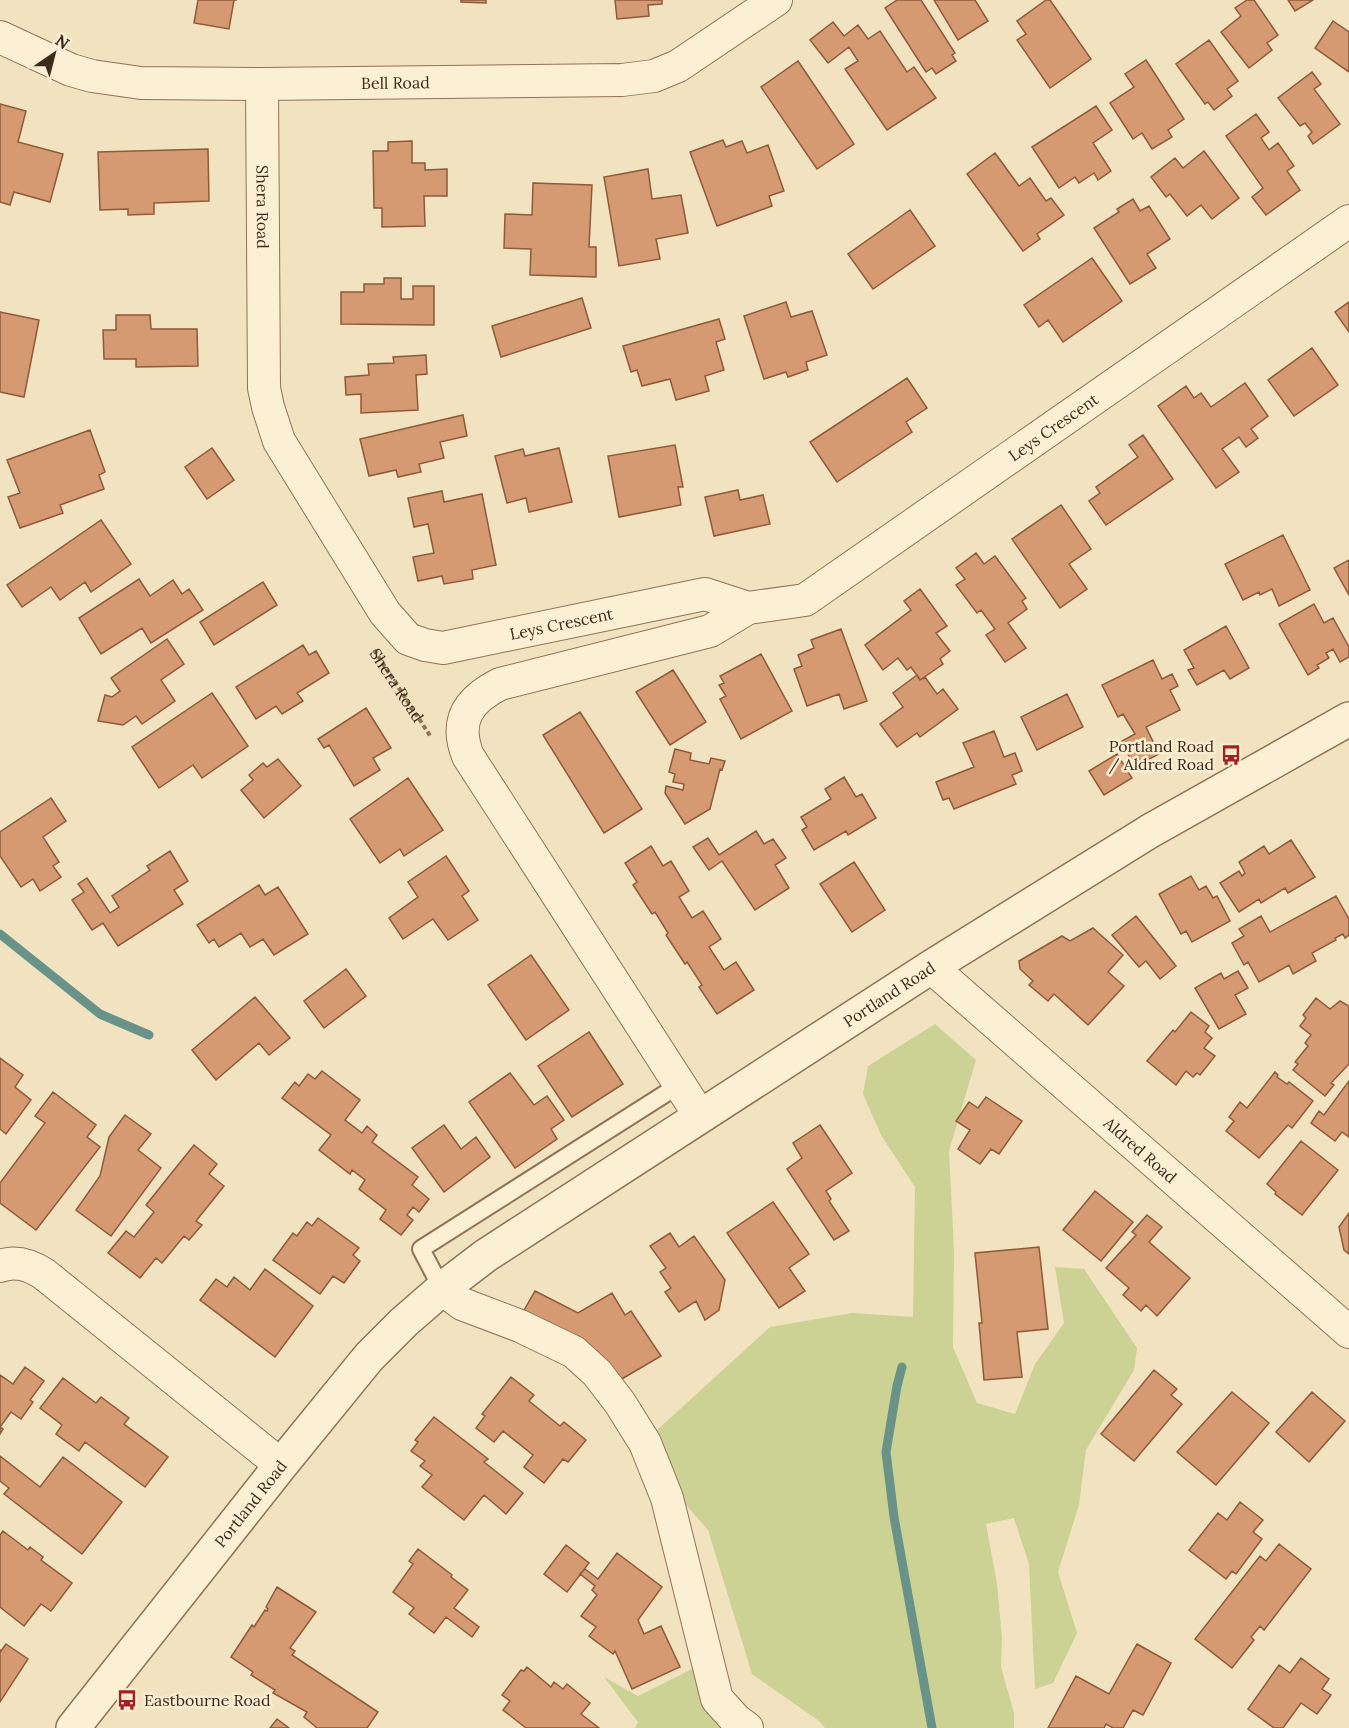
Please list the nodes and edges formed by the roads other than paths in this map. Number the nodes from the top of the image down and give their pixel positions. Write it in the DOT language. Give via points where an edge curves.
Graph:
graph roads {
  1 [pos="776,0"];
  2 [pos="0,37"];
  3 [pos="262,84"];
  4 [pos="1349,221"];
  5 [pos="748,608"];
  6 [pos="385,613"];
  7 [pos="1349,719"];
  8 [pos="931,968"];
  9 [pos="679,1085"];
  10 [pos="700,1116"];
  11 [pos="0,1266"];
  12 [pos="442,1289"];
  13 [pos="1349,1332"];
  14 [pos="281,1465"];
  15 [pos="73,1728"];
  16 [pos="747,1728"];
  1 -- 3 [label="street, Bell Road" via="678,66 654,76 622,80"];
  2 -- 3 [label="street, Bell Road" via="92,76 141,84"];
  3 -- 6 [label="street, Shera Road" via="264,388 268,406 288,458"];
  4 -- 5 [label="street, Leys Crescent" via="805,600"];
  5 -- 6 [label="street, Leys Crescent" via="705,594 443,648 408,639"];
  5 -- 9 [label="street, Leys Crescent" via="710,631 500,684 471,706 462,725 462,743 468,756"];
  7 -- 8 [label="street, Portland Road" via="1150,831"];
  8 -- 10 [label="street, Portland Road"];
  8 -- 13 [label="street, Aldred Road"];
  9 -- 10 [label="street"];
  9 -- 12 [label="lane" via="421,1249"];
  10 -- 12 [label="street, Portland Road" via="485,1256"];
  11 -- 14 [label="street" via="27,1265 44,1274"];
  12 -- 14 [label="street, Portland Road" via="369,1357"];
  12 -- 16 [label="street" via="462,1304 520,1326 574,1353 597,1373 620,1403 645,1443 668,1498 717,1699"];
  14 -- 15 [label="street, Portland Road"];
}
